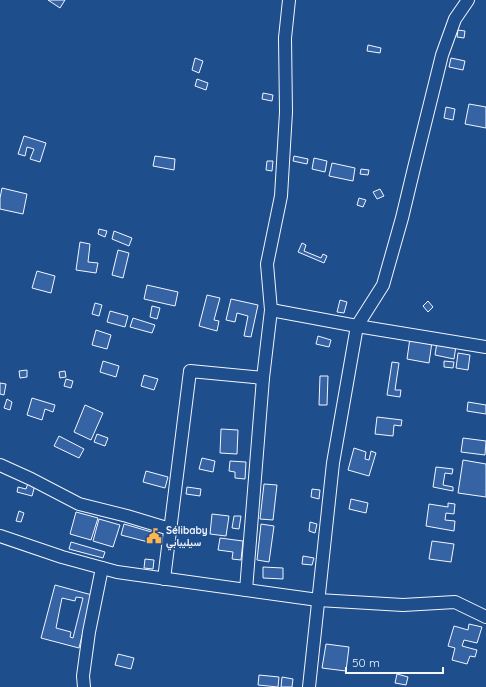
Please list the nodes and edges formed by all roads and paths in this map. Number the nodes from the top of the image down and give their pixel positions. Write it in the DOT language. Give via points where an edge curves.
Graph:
graph roads {
  1 [pos="289,0"];
  2 [pos="468,0"];
  3 [pos="271,310"];
  4 [pos="357,326"];
  5 [pos="486,347"];
  6 [pos="263,378"];
  7 [pos="0,465"];
  8 [pos="170,529"];
  9 [pos="0,536"];
  10 [pos="102,568"];
  11 [pos="164,579"];
  12 [pos="246,590"];
  13 [pos="318,600"];
  14 [pos="486,617"];
  15 [pos="84,687"];
  16 [pos="309,687"];
  1 -- 3 [label="street" via="281,196 267,264"];
  2 -- 4 [label="street" via="455,19 442,56 383,285"];
  3 -- 4 [label="street"];
  3 -- 6 [label="street"];
  4 -- 5 [label="street"];
  4 -- 13 [label="street" via="333,463"];
  6 -- 8 [label="street" via="190,371"];
  6 -- 12 [label="street"];
  7 -- 8 [label="street" via="79,504"];
  8 -- 11 [label="street"];
  9 -- 10 [label="street"];
  10 -- 11 [label="street"];
  10 -- 15 [label="street" via="88,640"];
  11 -- 12 [label="street"];
  12 -- 13 [label="street"];
  13 -- 14 [label="street" via="403,605 455,602"];
  13 -- 16 [label="street"];
}
